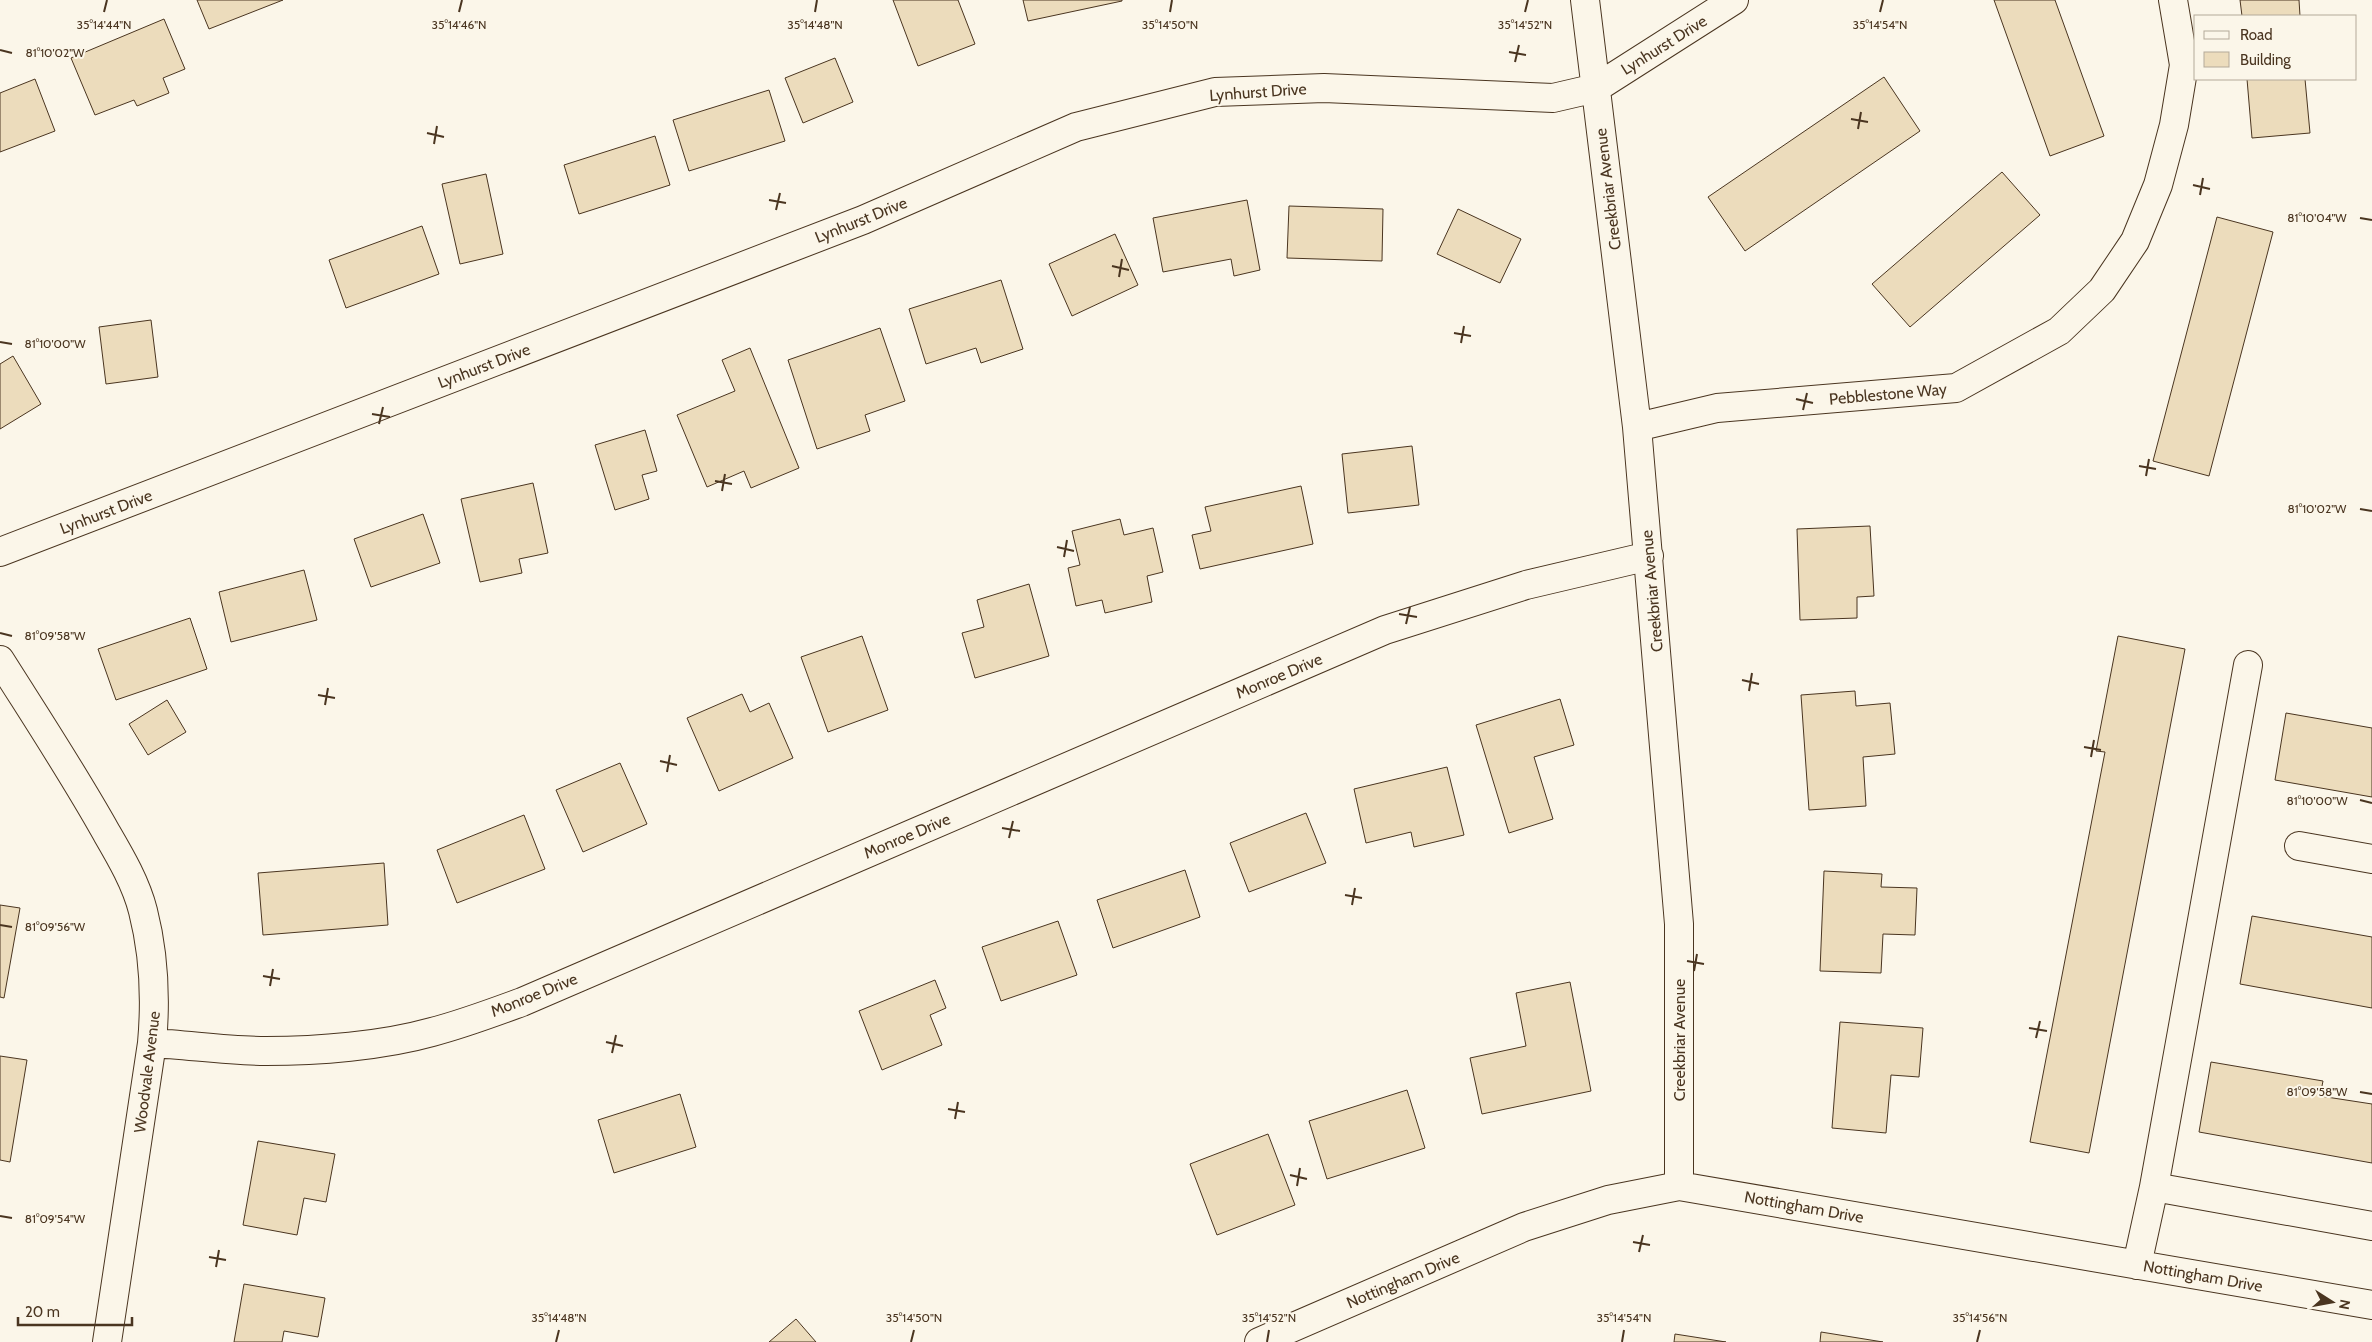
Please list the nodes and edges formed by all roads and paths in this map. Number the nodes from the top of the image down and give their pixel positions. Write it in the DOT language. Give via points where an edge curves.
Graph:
graph roads {
  1 [pos="1585,0"];
  2 [pos="2173,0"];
  3 [pos="1726,2"];
  4 [pos="1596,88"];
  5 [pos="1637,427"];
  6 [pos="0,552"];
  7 [pos="1649,556"];
  8 [pos="0,660"];
  9 [pos="2248,665"];
  10 [pos="2299,846"];
  11 [pos="2372,858"];
  12 [pos="152,1043"];
  13 [pos="1679,1186"];
  14 [pos="2154,1187"];
  15 [pos="2372,1226"];
  16 [pos="2138,1265"];
  17 [pos="2372,1305"];
  18 [pos="107,1342"];
  19 [pos="1259,1342"];
  1 -- 4 [label="street, Creekbriar Avenue"];
  2 -- 5 [label="street, Pebblestone Way" via="2184,65 2174,125 2158,184 2135,241 2102,290 2059,332 1956,388 1717,408"];
  3 -- 4 [label="street, Lynhurst Drive"];
  4 -- 5 [label="street, Creekbriar Avenue"];
  4 -- 6 [label="street, Lynhurst Drive" via="1553,98 1324,88 1215,92 1076,127 863,220"];
  5 -- 7 [label="street, Creekbriar Avenue"];
  7 -- 12 [label="street, Monroe Drive" via="1526,585 1385,630 469,1022 430,1033 311,1050 264,1051"];
  7 -- 13 [label="street, Creekbriar Avenue" via="1679,924"];
  8 -- 12 [label="street, Woodvale Avenue" via="94,811 124,864 142,908 149,938 156,1002"];
  9 -- 14 [label="street"];
  10 -- 11 [label="street"];
  12 -- 18 [label="street, Woodvale Avenue"];
  13 -- 16 [label="street, Nottingham Drive"];
  13 -- 19 [label="street, Nottingham Drive" via="1608,1200 1524,1227"];
  14 -- 15 [label="street"];
  14 -- 16 [label="street"];
  16 -- 17 [label="street, Nottingham Drive"];
}
